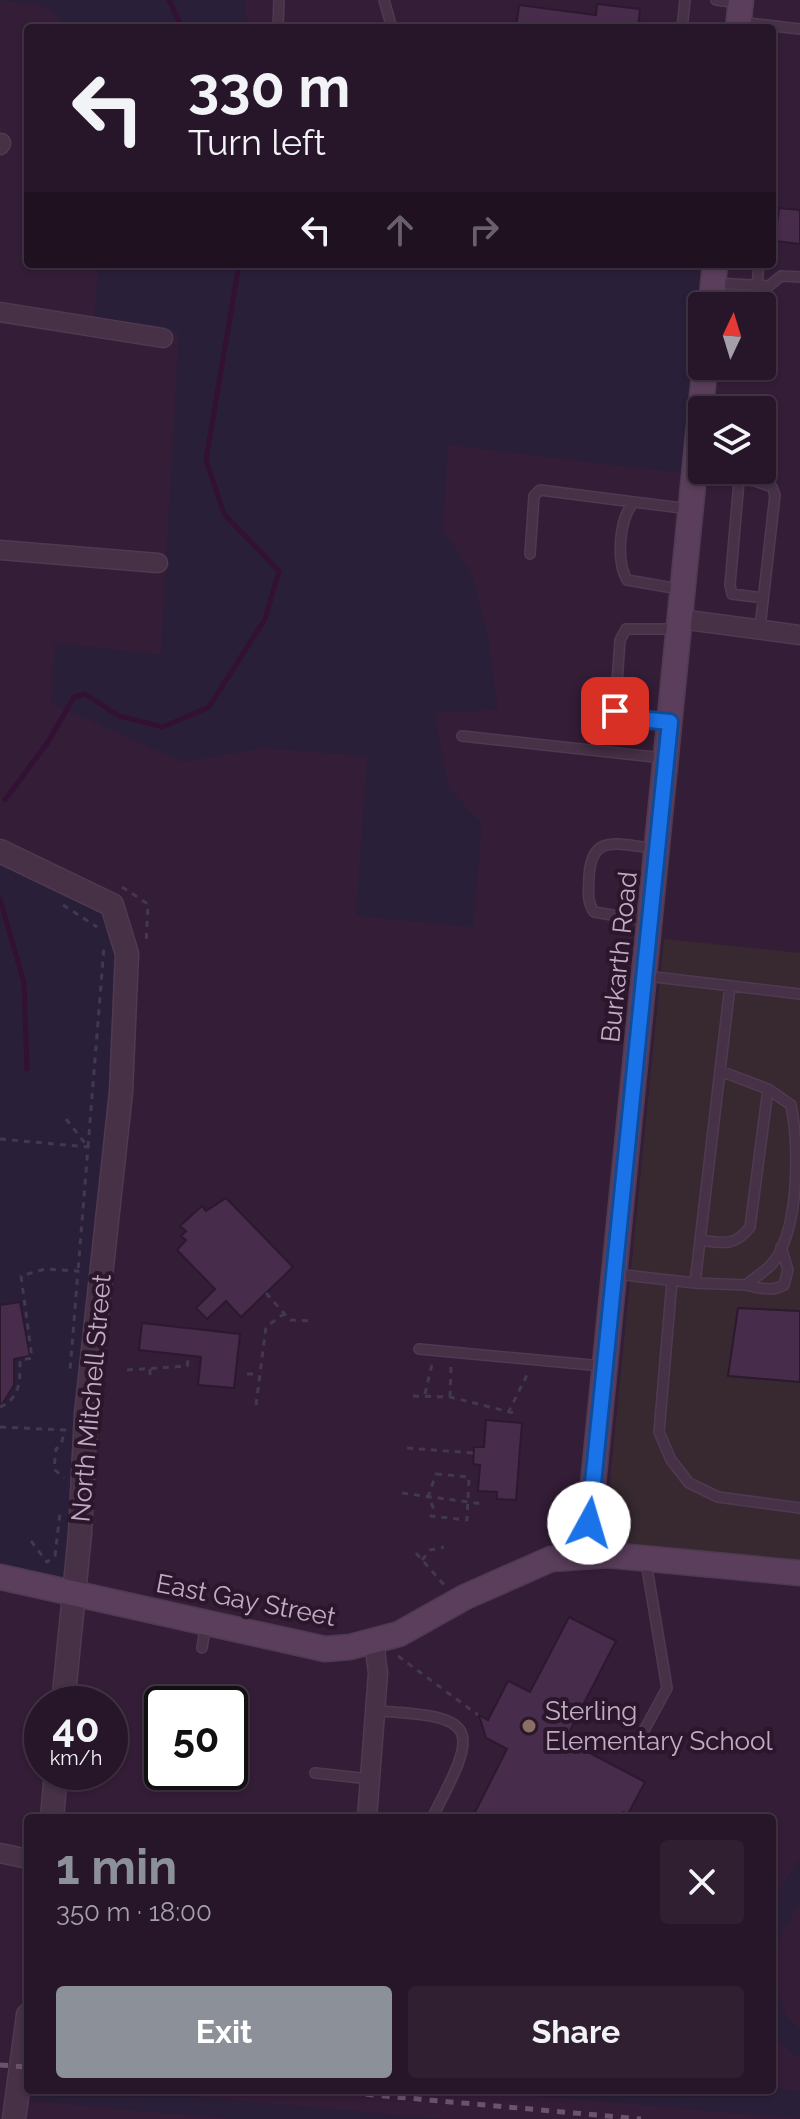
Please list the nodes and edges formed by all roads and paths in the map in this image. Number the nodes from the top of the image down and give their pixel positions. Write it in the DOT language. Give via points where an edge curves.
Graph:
graph roads {
  1 [pos="279,0"];
  2 [pos="384,0"];
  3 [pos="685,0"];
  4 [pos="735,11"];
  5 [pos="278,24"];
  6 [pos="391,24"];
  7 [pos="682,24"];
  8 [pos="800,29"];
  9 [pos="759,268"];
  10 [pos="800,277"];
  11 [pos="713,284"];
  12 [pos="757,286"];
  13 [pos="0,312"];
  14 [pos="163,338"];
  15 [pos="693,484"];
  16 [pos="739,484"];
  17 [pos="756,484"];
  18 [pos="634,502"];
  19 [pos="691,509"];
  20 [pos="0,550"];
  21 [pos="530,554"];
  22 [pos="158,563"];
  23 [pos="683,590"];
  24 [pos="763,598"];
  25 [pos="679,624"];
  26 [pos="760,628"];
  27 [pos="800,635"];
  28 [pos="670,722"];
  29 [pos="462,736"];
  30 [pos="667,758"];
  31 [pos="658,848"];
  32 [pos="0,851"];
  33 [pos="53,899"];
  34 [pos="651,921"];
  35 [pos="99,930"];
  36 [pos="105,938"];
  37 [pos="646,976"];
  38 [pos="730,986"];
  39 [pos="800,994"];
  40 [pos="720,1071"];
  41 [pos="768,1089"];
  42 [pos="66,1119"];
  43 [pos="0,1139"];
  44 [pos="88,1147"];
  45 [pos="700,1240"];
  46 [pos="781,1247"];
  47 [pos="78,1271"];
  48 [pos="616,1274"];
  49 [pos="672,1281"];
  50 [pos="695,1283"];
  51 [pos="746,1285"];
  52 [pos="266,1293"];
  53 [pos="285,1313"];
  54 [pos="313,1321"];
  55 [pos="419,1349"];
  56 [pos="189,1356"];
  57 [pos="606,1367"];
  58 [pos="150,1369"];
  59 [pos="529,1369"];
  60 [pos="127,1370"];
  61 [pos="247,1374"];
  62 [pos="259,1374"];
  63 [pos="150,1379"];
  64 [pos="69,1383"];
  65 [pos="413,1396"];
  66 [pos="425,1396"];
  67 [pos="450,1397"];
  68 [pos="256,1405"];
  69 [pos="0,1407"];
  70 [pos="508,1413"];
  71 [pos="518,1414"];
  72 [pos="0,1427"];
  73 [pos="407,1448"];
  74 [pos="474,1453"];
  75 [pos="64,1478"];
  76 [pos="402,1493"];
  77 [pos="428,1497"];
  78 [pos="467,1502"];
  79 [pos="483,1504"];
  80 [pos="800,1508"];
  81 [pos="61,1509"];
  82 [pos="31,1541"];
  83 [pos="444,1547"];
  84 [pos="416,1553"];
  85 [pos="586,1554"];
  86 [pos="646,1559"];
  87 [pos="422,1560"];
  88 [pos="800,1573"];
  89 [pos="0,1577"];
  90 [pos="74,1593"];
  91 [pos="458,1601"];
  92 [pos="206,1623"];
  93 [pos="374,1642"];
  94 [pos="202,1648"];
  95 [pos="408,1651"];
  96 [pos="65,1686"];
  97 [pos="375,1711"];
  98 [pos="478,1715"];
  99 [pos="640,1738"];
  100 [pos="315,1773"];
  101 [pos="370,1779"];
  102 [pos="54,1790"];
  103 [pos="52,1814"];
  104 [pos="367,1814"];
  105 [pos="434,1814"];
  106 [pos="0,1853"];
  107 [pos="24,1858"];
  108 [pos="24,2045"];
  109 [pos="10,2116"];
  1 -- 5 [label="lane"];
  2 -- 6 [label="lane"];
  3 -- 7 [label="lane"];
  4 -- 8 [label="lane"];
  9 -- 12 [label="lane"];
  10 -- 12 [label="lane" via="781,276 769,286"];
  11 -- 12 [label="lane"];
  13 -- 14 [label="street"];
  15 -- 19 [label="main road, Burkarth Road"];
  16 -- 24 [label="lane" via="730,585 732,594"];
  17 -- 24 [label="lane" via="772,487 775,495"];
  18 -- 19 [label="lane"];
  18 -- 21 [label="lane" via="540,490 534,496"];
  18 -- 23 [label="lane" via="626,511 620,568 627,580"];
  19 -- 23 [label="main road, Burkarth Road"];
  20 -- 22 [label="street"];
  23 -- 25 [label="main road, Burkarth Road"];
  24 -- 26 [label="lane"];
  25 -- 26 [label="street"];
  25 -- 28 [label="main road, Burkarth Road"];
  25 -- 28 [label="lane" via="626,629 620,640 615,711 628,718"];
  26 -- 27 [label="street"];
  28 -- 30 [label="main road, Burkarth Road"];
  29 -- 30 [label="lane"];
  30 -- 31 [label="main road, Burkarth Road"];
  31 -- 34 [label="main road, Burkarth Road"];
  31 -- 34 [label="lane" via="604,845 590,859 588,902 594,912"];
  32 -- 90 [label="street, North Mitchell Street" via="112,905 127,954 121,1092 86,1414"];
  33 -- 35 [label="path"];
  34 -- 37 [label="main road, Burkarth Road"];
  36 -- 44 [label="path"];
  37 -- 38 [label="lane"];
  37 -- 48 [label="main road, Burkarth Road"];
  38 -- 39 [label="lane"];
  38 -- 40 [label="lane"];
  40 -- 41 [label="lane"];
  40 -- 45 [label="lane"];
  41 -- 45 [label="lane" via="750,1227 728,1244"];
  41 -- 46 [label="lane" via="791,1105 797,1136 791,1209"];
  42 -- 44 [label="path"];
  43 -- 44 [label="path"];
  44 -- 47 [label="path"];
  45 -- 50 [label="lane"];
  46 -- 51 [label="lane" via="773,1263"];
  46 -- 51 [label="lane" via="788,1270 784,1285"];
  47 -- 64 [label="path"];
  47 -- 69 [label="path" via="45,1269 21,1276 32,1358 20,1360 20,1385"];
  48 -- 49 [label="lane"];
  48 -- 57 [label="main road, Burkarth Road"];
  49 -- 50 [label="lane"];
  49 -- 80 [label="lane" via="659,1432 671,1460 689,1483 718,1497"];
  50 -- 51 [label="lane"];
  52 -- 53 [label="path"];
  53 -- 54 [label="path" via="290,1320"];
  53 -- 62 [label="path" via="266,1327"];
  55 -- 57 [label="lane"];
  56 -- 58 [label="path" via="187,1366"];
  57 -- 85 [label="main road, Burkarth Road"];
  58 -- 60 [label="path"];
  58 -- 63 [label="path"];
  59 -- 70 [label="path"];
  61 -- 62 [label="path"];
  62 -- 68 [label="path"];
  65 -- 66 [label="path"];
  66 -- 67 [label="path"];
  66 -- 67 [label="path" via="430,1364 452,1366"];
  67 -- 70 [label="path"];
  70 -- 71 [label="path"];
  72 -- 75 [label="path" via="65,1430 54,1469"];
  73 -- 74 [label="path"];
  76 -- 77 [label="path"];
  77 -- 78 [label="path"];
  77 -- 78 [label="path" via="431,1516 467,1520"];
  77 -- 78 [label="path" via="436,1474 469,1477"];
  78 -- 79 [label="path"];
  81 -- 82 [label="path" via="55,1556 47,1562"];
  83 -- 87 [label="path" via="430,1550"];
  84 -- 87 [label="path"];
  85 -- 86 [label="main road, East Gay Street"];
  85 -- 91 [label="main road, East Gay Street" via="551,1559"];
  86 -- 88 [label="main road, East Gay Street"];
  86 -- 99 [label="lane" via="667,1688"];
  87 -- 91 [label="path"];
  89 -- 90 [label="main road, East Gay Street"];
  90 -- 92 [label="main road, East Gay Street"];
  90 -- 96 [label="street, North Mitchell Street"];
  91 -- 93 [label="main road, East Gay Street"];
  92 -- 93 [label="main road, East Gay Street" via="324,1654"];
  92 -- 94 [label="lane"];
  93 -- 97 [label="street"];
  95 -- 98 [label="path" via="395,1654"];
  97 -- 101 [label="street"];
  97 -- 105 [label="lane" via="434,1713 450,1719 462,1733 465,1748"];
  100 -- 101 [label="lane"];
  101 -- 104 [label="street"];
  102 -- 103 [label="street"];
  106 -- 107 [label="street"];
  108 -- 109 [label="street"];
}
